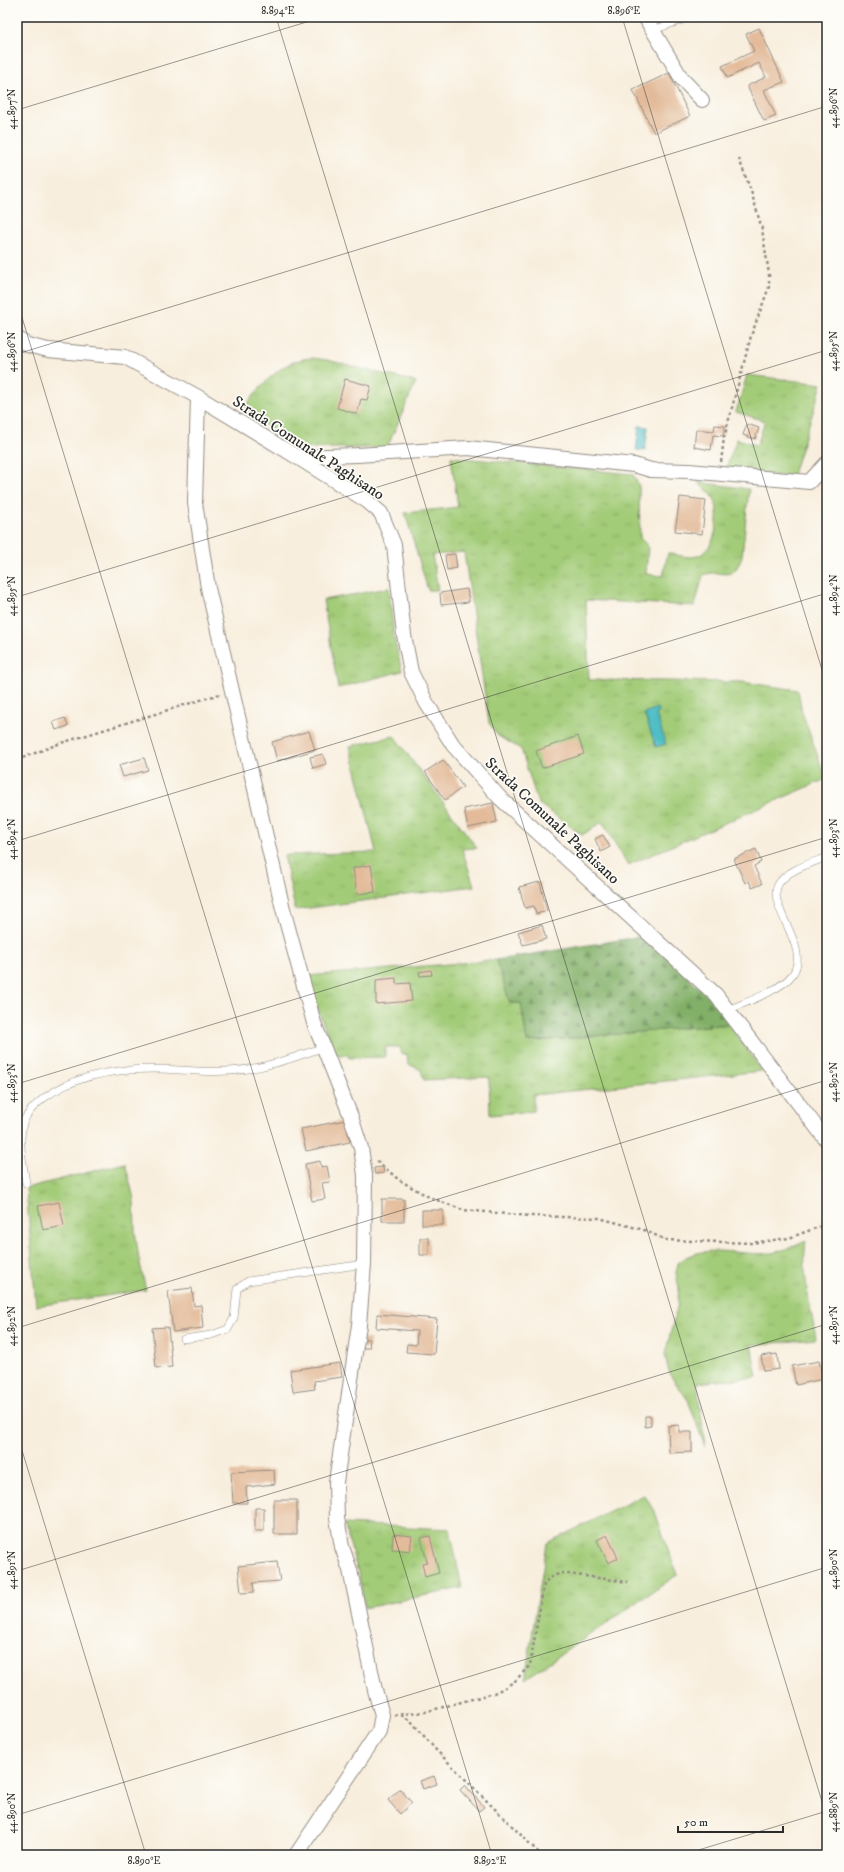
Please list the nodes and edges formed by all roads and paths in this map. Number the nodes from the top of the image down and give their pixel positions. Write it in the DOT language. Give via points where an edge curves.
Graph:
graph roads {
  1 [pos="645,17"];
  2 [pos="691,17"];
  3 [pos="653,30"];
  4 [pos="702,100"];
  5 [pos="739,158"];
  6 [pos="17,338"];
  7 [pos="198,397"];
  8 [pos="297,457"];
  9 [pos="827,463"];
  10 [pos="719,474"];
  11 [pos="232,690"];
  12 [pos="17,760"];
  13 [pos="827,857"];
  14 [pos="728,1010"];
  15 [pos="324,1047"];
  16 [pos="827,1141"];
  17 [pos="361,1148"];
  18 [pos="26,1183"];
  19 [pos="827,1224"];
  20 [pos="364,1264"];
  21 [pos="184,1339"];
  22 [pos="628,1582"];
  23 [pos="382,1715"];
  24 [pos="401,1715"];
  25 [pos="296,1855"];
  26 [pos="541,1855"];
  1 -- 3 [label="street"];
  2 -- 3 [label="lane"];
  3 -- 4 [label="street" via="682,79"];
  5 -- 10 [label="path" via="762,229 769,287 751,336 724,438"];
  6 -- 7 [label="street, Strada Comunale Paghisano" via="28,345 48,350 125,357"];
  7 -- 8 [label="street, Strada Comunale Paghisano"];
  7 -- 11 [label="street" via="195,503 208,588"];
  8 -- 10 [label="street" via="468,448 634,465 651,470"];
  8 -- 14 [label="street, Strada Comunale Paghisano" via="367,501 381,513 394,545 404,635 411,672 427,704 454,745 500,798 716,995"];
  9 -- 10 [label="street" via="809,482"];
  11 -- 12 [label="path" via="61,743"];
  11 -- 15 [label="street" via="283,909 314,1023"];
  13 -- 14 [label="lane" via="789,874 777,888 776,898 796,951 796,964 792,974 776,988"];
  14 -- 16 [label="street, Strada Comunale Paghisano"];
  15 -- 17 [label="street"];
  15 -- 18 [label="lane" via="260,1068 218,1072 154,1069 122,1071 92,1076 65,1085 38,1103 28,1113 24,1122 20,1144"];
  17 -- 19 [label="path" via="399,1180 428,1197 463,1210 530,1216 599,1218 644,1230 666,1240 751,1243 789,1238"];
  17 -- 20 [label="street" via="365,1176"];
  20 -- 21 [label="lane" via="248,1281 237,1289 234,1318 228,1329 211,1335"];
  20 -- 23 [label="street" via="359,1325 336,1482 337,1518"];
  22 -- 24 [label="path" via="554,1574 544,1584 530,1666 522,1675 494,1692 425,1712"];
  23 -- 24 [label="path"];
  23 -- 25 [label="street" via="379,1731"];
  24 -- 26 [label="path" via="411,1721 436,1750"];
}
